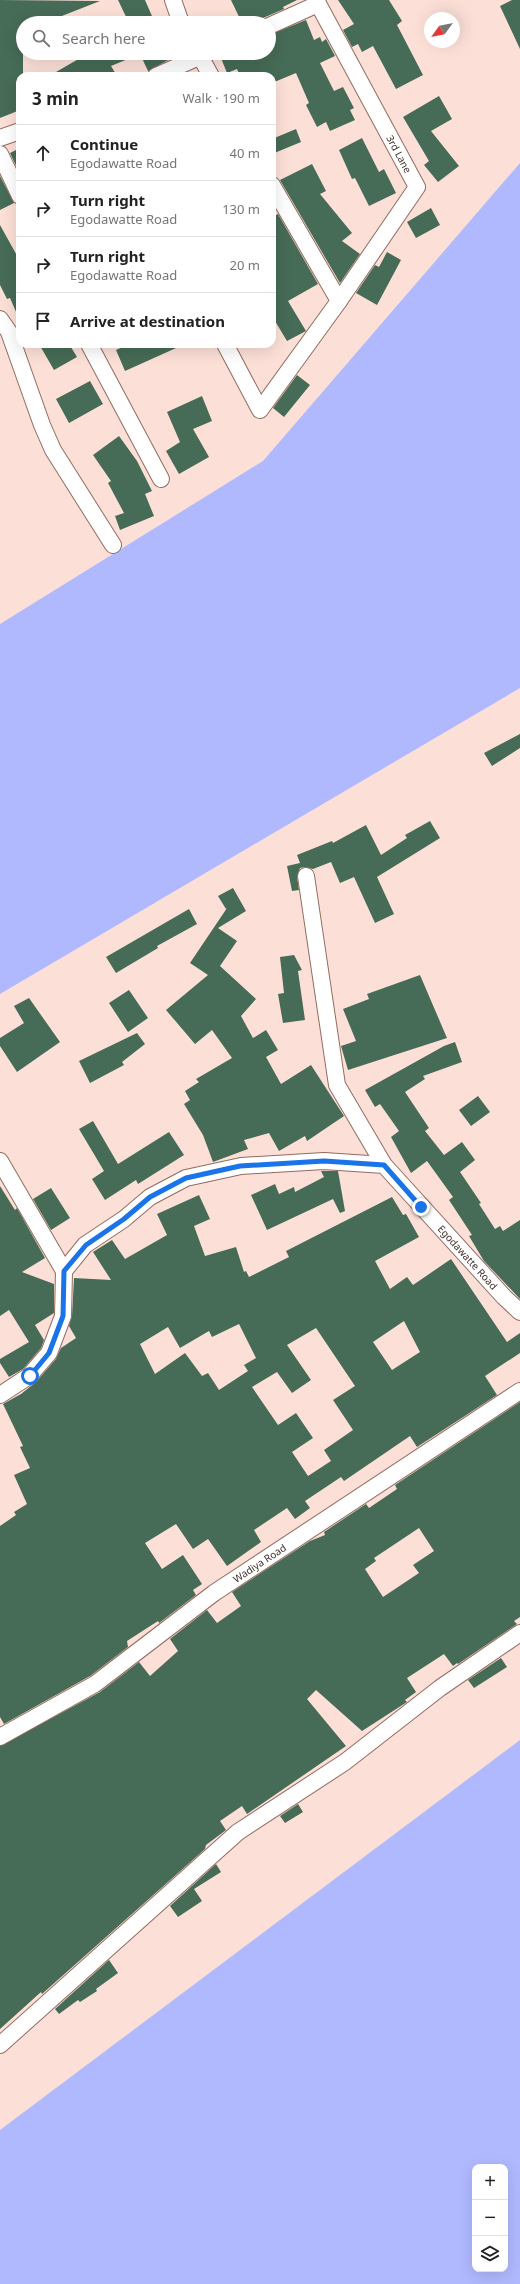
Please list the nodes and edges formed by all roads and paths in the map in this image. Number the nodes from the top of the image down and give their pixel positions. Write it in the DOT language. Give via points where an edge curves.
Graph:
graph roads {
  1 [pos="173,0"];
  2 [pos="317,2"];
  3 [pos="179,16"];
  4 [pos="276,22"];
  5 [pos="189,60"];
  6 [pos="202,60"];
  7 [pos="164,72"];
  8 [pos="209,72"];
  9 [pos="16,132"];
  10 [pos="0,138"];
  11 [pos="0,154"];
  12 [pos="16,188"];
  13 [pos="276,192"];
  14 [pos="339,300"];
  15 [pos="0,319"];
  16 [pos="91,348"];
  17 [pos="226,348"];
  18 [pos="161,479"];
  19 [pos="113,545"];
  20 [pos="306,876"];
  21 [pos="0,1161"];
  22 [pos="384,1165"];
  23 [pos="64,1271"];
  24 [pos="520,1312"];
  25 [pos="520,1391"];
  26 [pos="0,1395"];
  27 [pos="520,1633"];
  28 [pos="0,1737"];
  29 [pos="0,2044"];
  1 -- 3 [label="street"];
  2 -- 4 [label="street"];
  2 -- 14 [label="street, 3rd Lane" via="417,187"];
  5 -- 7 [label="street"];
  6 -- 8 [label="street"];
  9 -- 10 [label="street"];
  11 -- 12 [label="street"];
  13 -- 14 [label="street"];
  14 -- 17 [label="street" via="260,410"];
  15 -- 19 [label="street" via="9,332 53,450"];
  16 -- 18 [label="street"];
  20 -- 22 [label="street, Egodawatte Road" via="337,1085"];
  21 -- 23 [label="street"];
  22 -- 23 [label="street" via="324,1161 240,1166 186,1178 150,1197 86,1245"];
  22 -- 24 [label="street, Egodawatte Road"];
  23 -- 26 [label="street" via="63,1316 49,1353 30,1376"];
  25 -- 28 [label="street, Wadiya Road" via="214,1593 95,1684"];
  27 -- 29 [label="street" via="440,1688 345,1762 238,1832"];
}
